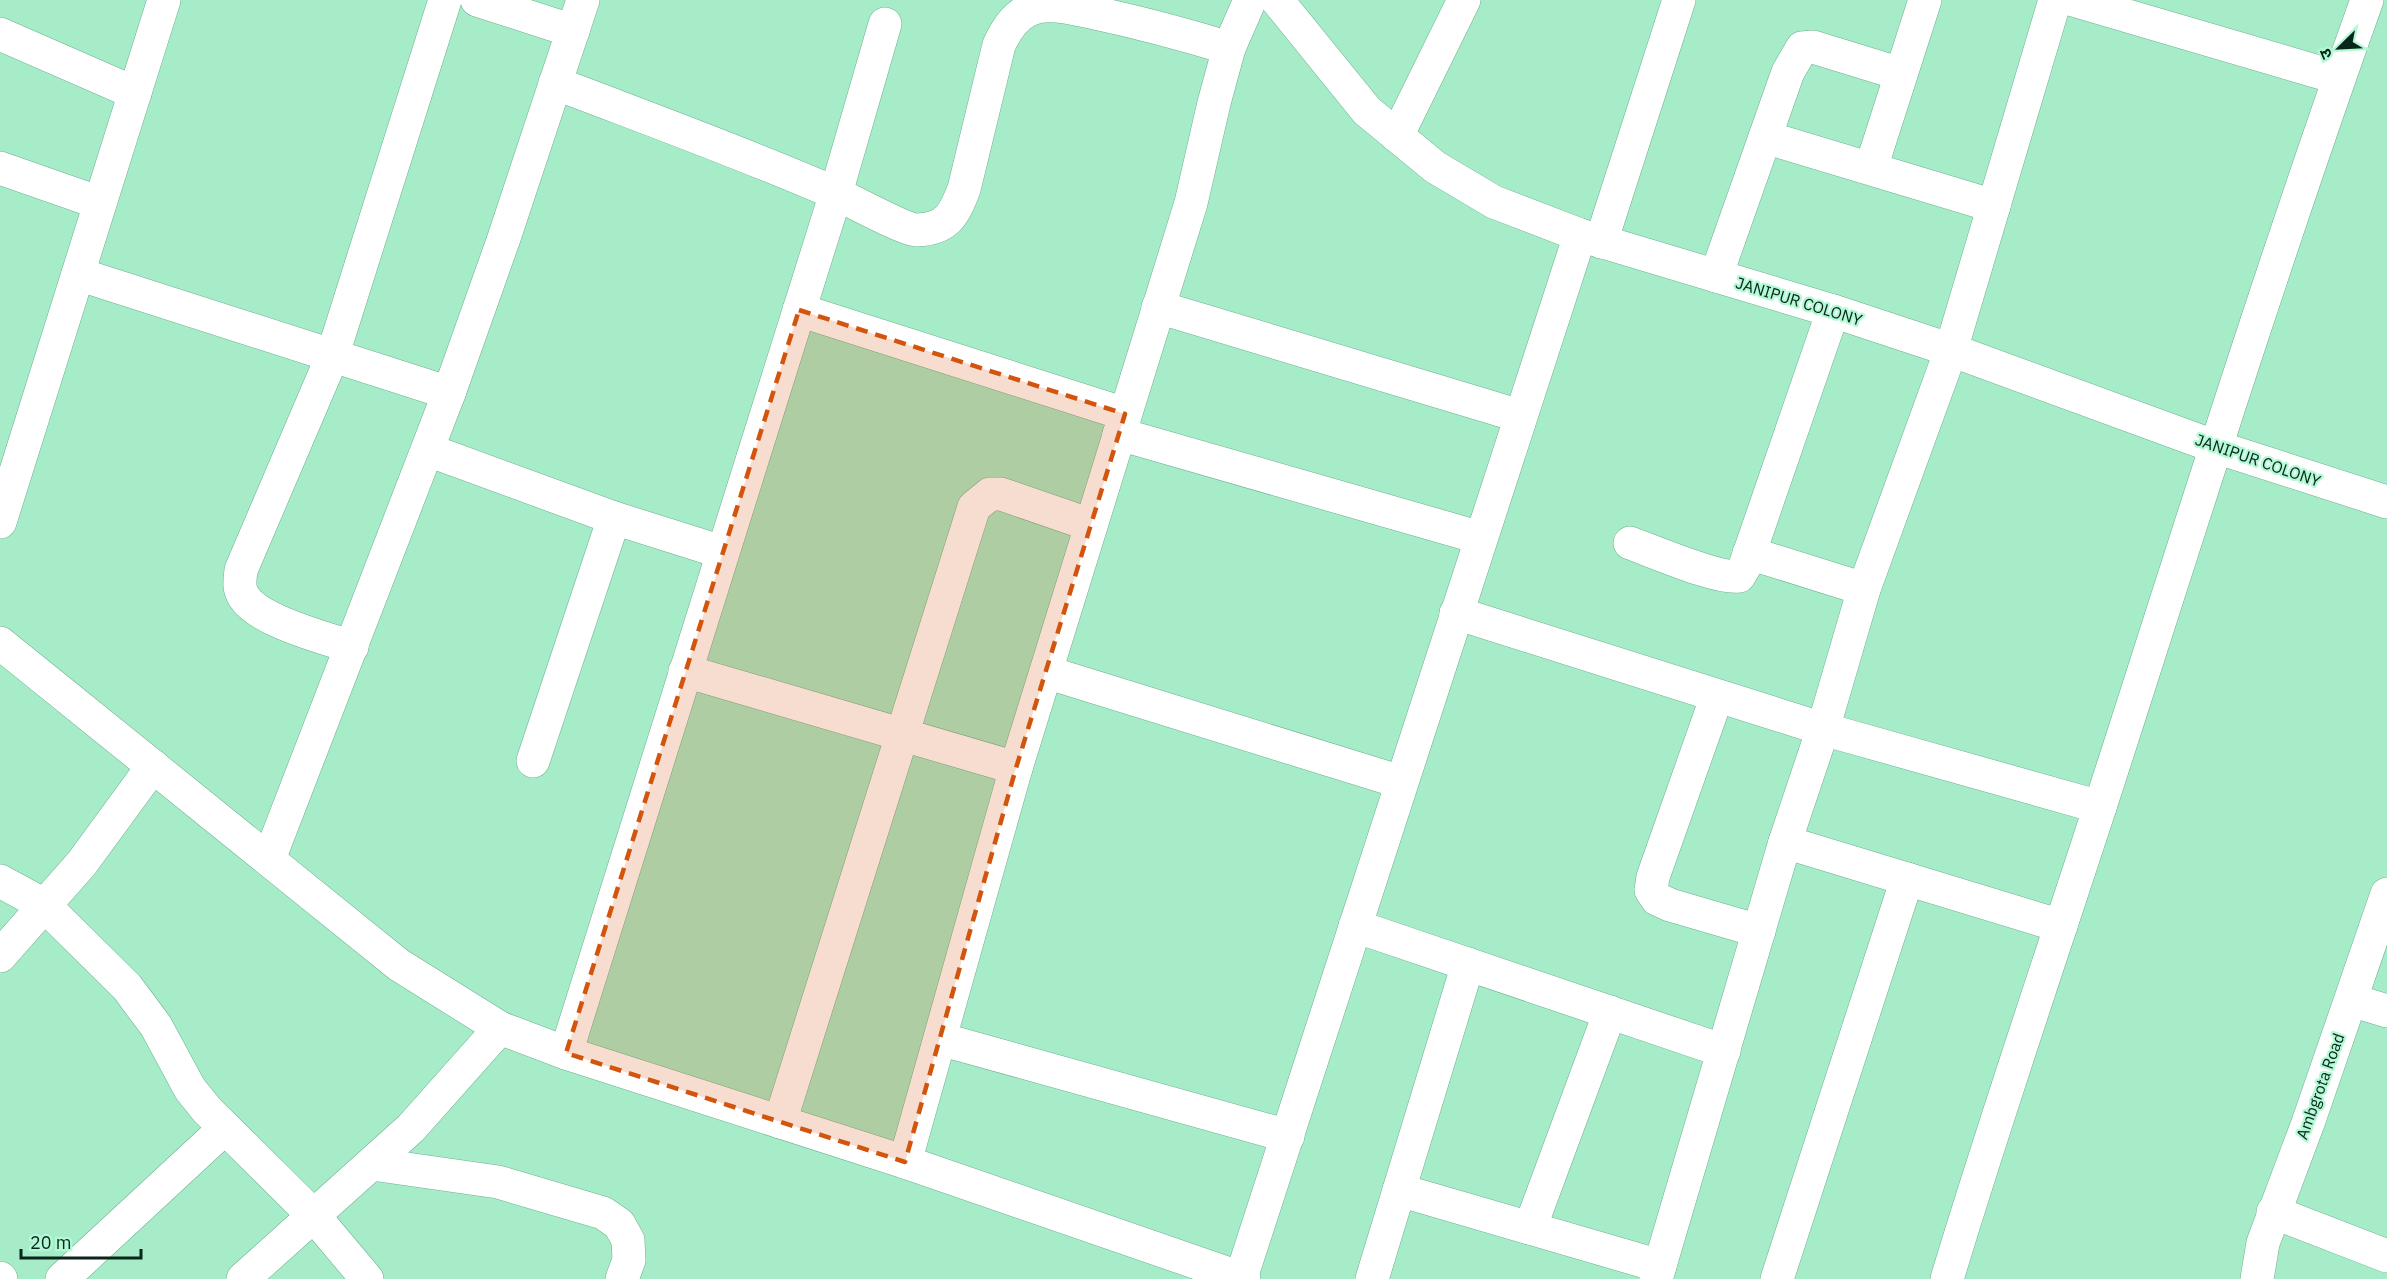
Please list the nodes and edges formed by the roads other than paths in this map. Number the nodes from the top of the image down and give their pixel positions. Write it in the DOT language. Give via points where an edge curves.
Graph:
graph roads {
  1 [pos="164,0"];
  2 [pos="444,0"];
  3 [pos="477,0"];
  4 [pos="583,0"];
  5 [pos="1250,0"];
  6 [pos="1277,0"];
  7 [pos="1464,0"];
  8 [pos="1679,0"];
  9 [pos="1925,0"];
  10 [pos="2055,0"];
  11 [pos="2073,0"];
  12 [pos="2367,0"];
  13 [pos="885,24"];
  14 [pos="573,31"];
  15 [pos="0,34"];
  16 [pos="1229,48"];
  17 [pos="1901,74"];
  18 [pos="2339,78"];
  19 [pos="555,83"];
  20 [pos="135,93"];
  21 [pos="1397,136"];
  22 [pos="1765,137"];
  23 [pos="0,168"];
  24 [pos="1870,168"];
  25 [pos="836,194"];
  26 [pos="100,203"];
  27 [pos="1994,206"];
  28 [pos="1590,239"];
  29 [pos="78,274"];
  30 [pos="1716,276"];
  31 [pos="1158,307"];
  32 [pos="799,310"];
  33 [pos="1833,311"];
  34 [pos="1951,350"];
  35 [pos="332,357"];
  36 [pos="449,393"];
  37 [pos="1520,416"];
  38 [pos="1122,424"];
  39 [pos="2216,447"];
  40 [pos="428,450"];
  41 [pos="2387,502"];
  42 [pos="614,518"];
  43 [pos="0,522"];
  44 [pos="1090,525"];
  45 [pos="1481,538"];
  46 [pos="1630,543"];
  47 [pos="722,552"];
  48 [pos="1749,553"];
  49 [pos="1864,589"];
  50 [pos="1456,613"];
  51 [pos="0,642"];
  52 [pos="352,647"];
  53 [pos="685,671"];
  54 [pos="1046,672"];
  55 [pos="1717,696"];
  56 [pos="1823,729"];
  57 [pos="902,734"];
  58 [pos="533,760"];
  59 [pos="153,765"];
  60 [pos="1016,768"];
  61 [pos="1401,782"];
  62 [pos="2100,807"];
  63 [pos="1785,842"];
  64 [pos="269,859"];
  65 [pos="1907,879"];
  66 [pos="0,881"];
  67 [pos="2387,894"];
  68 [pos="44,905"];
  69 [pos="1355,926"];
  70 [pos="2061,926"];
  71 [pos="1759,931"];
  72 [pos="0,956"];
  73 [pos="1468,964"];
  74 [pos="2351,1000"];
  75 [pos="2387,1011"];
  76 [pos="1610,1012"];
  77 [pos="500,1028"];
  78 [pos="940,1039"];
  79 [pos="1724,1051"];
  80 [pos="566,1053"];
  81 [pos="780,1122"];
  82 [pos="225,1128"];
  83 [pos="1288,1136"];
  84 [pos="905,1162"];
  85 [pos="372,1164"];
  86 [pos="1399,1190"];
  87 [pos="2273,1212"];
  88 [pos="314,1216"];
  89 [pos="1530,1228"];
  90 [pos="2387,1256"];
  91 [pos="1658,1273"];
  92 [pos="1242,1278"];
  93 [pos="62,1279"];
  94 [pos="243,1279"];
  95 [pos="367,1279"];
  96 [pos="622,1279"];
  97 [pos="1372,1279"];
  98 [pos="1777,1279"];
  99 [pos="1947,1279"];
  100 [pos="2257,1279"];
  1 -- 20 [label="street"];
  2 -- 35 [label="street"];
  3 -- 14 [label="street"];
  4 -- 14 [label="street"];
  5 -- 16 [label="street"];
  6 -- 21 [label="street, JANIPUR COLONY" via="1367,111"];
  7 -- 21 [label="street"];
  8 -- 28 [label="street"];
  9 -- 17 [label="street"];
  10 -- 27 [label="street"];
  11 -- 18 [label="street"];
  12 -- 18 [label="street"];
  13 -- 25 [label="street"];
  14 -- 19 [label="street"];
  15 -- 20 [label="street"];
  16 -- 25 [label="street" via="1113,17 1059,6 1036,8 1021,14 1007,28 999,45 963,189 955,212 947,221 931,229 914,230"];
  16 -- 31 [label="street" via="1191,203"];
  17 -- 22 [label="street" via="1813,47 1802,48 1788,72"];
  17 -- 24 [label="street"];
  18 -- 39 [label="street"];
  19 -- 25 [label="street"];
  19 -- 36 [label="street"];
  20 -- 26 [label="street"];
  21 -- 28 [label="street, JANIPUR COLONY" via="1435,167 1494,202"];
  22 -- 24 [label="street"];
  22 -- 30 [label="street"];
  23 -- 26 [label="street"];
  24 -- 27 [label="street"];
  25 -- 32 [label="street"];
  26 -- 29 [label="street"];
  27 -- 34 [label="street"];
  28 -- 30 [label="street, JANIPUR COLONY"];
  28 -- 37 [label="street"];
  29 -- 35 [label="street"];
  29 -- 43 [label="street"];
  30 -- 33 [label="street, JANIPUR COLONY"];
  31 -- 37 [label="street"];
  31 -- 38 [label="street"];
  32 -- 38 [label="street"];
  32 -- 47 [label="street"];
  33 -- 34 [label="street, JANIPUR COLONY"];
  33 -- 48 [label="street"];
  34 -- 39 [label="street, JANIPUR COLONY"];
  34 -- 49 [label="street"];
  35 -- 36 [label="street"];
  35 -- 52 [label="street" via="242,570 239,586 245,599 258,610"];
  36 -- 40 [label="street"];
  37 -- 45 [label="street"];
  38 -- 44 [label="street"];
  38 -- 45 [label="street"];
  39 -- 41 [label="street, JANIPUR COLONY"];
  39 -- 62 [label="street"];
  40 -- 42 [label="street"];
  40 -- 52 [label="street"];
  42 -- 47 [label="street"];
  42 -- 58 [label="street"];
  44 -- 54 [label="street"];
  44 -- 57 [label="street" via="1001,494 990,494 974,507"];
  45 -- 50 [label="street"];
  46 -- 48 [label="street" via="1731,577 1739,576"];
  47 -- 53 [label="street"];
  48 -- 49 [label="street"];
  49 -- 56 [label="street"];
  50 -- 55 [label="street"];
  50 -- 61 [label="street"];
  51 -- 59 [label="street"];
  52 -- 64 [label="street"];
  53 -- 57 [label="street"];
  53 -- 80 [label="street"];
  54 -- 60 [label="street"];
  54 -- 61 [label="street"];
  55 -- 56 [label="street"];
  55 -- 71 [label="street" via="1651,890 1670,905"];
  56 -- 62 [label="street"];
  56 -- 63 [label="street"];
  57 -- 60 [label="street"];
  57 -- 81 [label="street"];
  59 -- 64 [label="street"];
  59 -- 68 [label="street" via="82,863"];
  60 -- 78 [label="street"];
  61 -- 69 [label="street"];
  62 -- 70 [label="street"];
  63 -- 65 [label="street"];
  63 -- 71 [label="street"];
  64 -- 77 [label="street" via="399,965"];
  65 -- 70 [label="street"];
  65 -- 98 [label="street"];
  66 -- 68 [label="street"];
  67 -- 74 [label="street, Ambgrota Road"];
  68 -- 72 [label="street"];
  68 -- 82 [label="street" via="142,1005 190,1089"];
  69 -- 73 [label="street"];
  69 -- 83 [label="street"];
  70 -- 99 [label="street"];
  71 -- 79 [label="street"];
  73 -- 76 [label="street"];
  73 -- 86 [label="street"];
  74 -- 75 [label="street"];
  74 -- 87 [label="street, Ambgrota Road"];
  76 -- 79 [label="street"];
  76 -- 89 [label="street"];
  77 -- 80 [label="street"];
  77 -- 85 [label="street" via="411,1128"];
  78 -- 83 [label="street"];
  78 -- 84 [label="street"];
  79 -- 91 [label="street"];
  80 -- 81 [label="street"];
  81 -- 84 [label="street"];
  82 -- 88 [label="street"];
  82 -- 93 [label="street"];
  83 -- 92 [label="street"];
  84 -- 92 [label="street"];
  85 -- 88 [label="street"];
  85 -- 96 [label="street" via="498,1182 603,1214 619,1224 628,1240 629,1260"];
  86 -- 89 [label="street"];
  86 -- 97 [label="street"];
  87 -- 90 [label="street"];
  87 -- 100 [label="street, Ambgrota Road"];
  88 -- 94 [label="street"];
  88 -- 95 [label="street"];
  89 -- 91 [label="street"];
}
